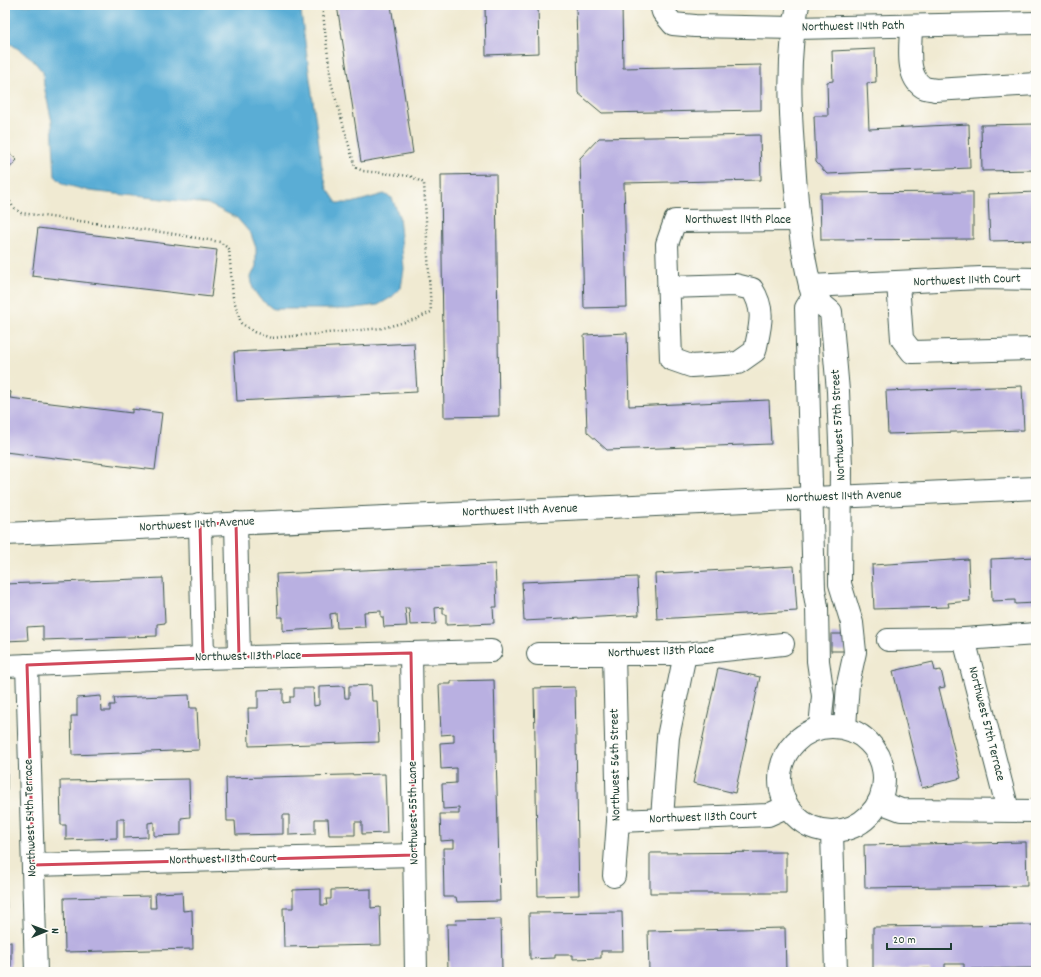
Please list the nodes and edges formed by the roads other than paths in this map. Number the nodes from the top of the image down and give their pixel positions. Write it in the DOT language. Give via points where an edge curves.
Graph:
graph roads {
  1 [pos="661,5"];
  2 [pos="798,5"];
  3 [pos="1036,23"];
  4 [pos="911,27"];
  5 [pos="795,28"];
  6 [pos="1036,84"];
  7 [pos="798,220"];
  8 [pos="1036,279"];
  9 [pos="898,283"];
  10 [pos="668,288"];
  11 [pos="812,292"];
  12 [pos="834,348"];
  13 [pos="807,349"];
  14 [pos="1036,349"];
  15 [pos="1036,488"];
  16 [pos="842,497"];
  17 [pos="811,498"];
  18 [pos="236,523"];
  19 [pos="200,524"];
  20 [pos="5,534"];
  21 [pos="1036,634"];
  22 [pos="964,638"];
  23 [pos="888,640"];
  24 [pos="784,644"];
  25 [pos="491,651"];
  26 [pos="410,653"];
  27 [pos="538,654"];
  28 [pos="614,654"];
  29 [pos="685,654"];
  30 [pos="239,657"];
  31 [pos="203,658"];
  32 [pos="27,665"];
  33 [pos="5,666"];
  34 [pos="850,673"];
  35 [pos="820,674"];
  36 [pos="820,727"];
  37 [pos="845,727"];
  38 [pos="880,802"];
  39 [pos="786,807"];
  40 [pos="1008,810"];
  41 [pos="1036,811"];
  42 [pos="662,818"];
  43 [pos="618,821"];
  44 [pos="832,832"];
  45 [pos="414,855"];
  46 [pos="33,865"];
  47 [pos="614,876"];
  48 [pos="36,972"];
  49 [pos="416,972"];
  50 [pos="836,972"];
  1 -- 5 [label="street, Northwest 114th Path" via="663,12 673,24"];
  2 -- 5 [label="street"];
  3 -- 4 [label="street, Northwest 114th Path"];
  4 -- 5 [label="street, Northwest 114th Path"];
  4 -- 6 [label="street, Northwest 114th Path" via="912,72 916,81 924,87 935,90"];
  5 -- 7 [label="street" via="790,104"];
  7 -- 10 [label="street, Northwest 114th Place" via="675,221 667,244"];
  7 -- 11 [label="street"];
  8 -- 9 [label="street, Northwest 114th Court" via="981,278"];
  9 -- 11 [label="street, Northwest 114th Court"];
  9 -- 14 [label="street, Northwest 114th Court" via="902,339 912,352"];
  10 -- 10 [label="street, Northwest 114th Place" via="735,285 752,288 760,301 761,320 755,350 738,363 691,366 671,359"];
  11 -- 12 [label="street, Northwest 57th Street" via="831,312"];
  11 -- 13 [label="street" via="806,308"];
  12 -- 13 [label="street"];
  12 -- 16 [label="street, Northwest 57th Street"];
  13 -- 17 [label="street"];
  15 -- 16 [label="street, Northwest 114th Avenue"];
  16 -- 17 [label="street, Northwest 114th Avenue"];
  16 -- 34 [label="street, Northwest 57th Street" via="840,584 853,630 855,652"];
  17 -- 18 [label="street, Northwest 114th Avenue"];
  17 -- 35 [label="street"];
  18 -- 19 [label="street, Northwest 114th Avenue"];
  18 -- 30 [label="street"];
  19 -- 20 [label="street, Northwest 114th Avenue"];
  19 -- 31 [label="street"];
  21 -- 22 [label="street"];
  22 -- 23 [label="street"];
  22 -- 40 [label="street, Northwest 57th Terrace"];
  24 -- 29 [label="street, Northwest 113th Place"];
  25 -- 26 [label="street, Northwest 113th Place"];
  26 -- 30 [label="street, Northwest 113th Place"];
  26 -- 45 [label="street, Northwest 55th Lane"];
  27 -- 28 [label="street, Northwest 113th Place"];
  28 -- 29 [label="street, Northwest 113th Place"];
  28 -- 43 [label="street, Northwest 56th Street"];
  29 -- 42 [label="street" via="668,737"];
  30 -- 31 [label="street, Northwest 113th Place"];
  31 -- 32 [label="street, Northwest 113th Place"];
  32 -- 33 [label="street, Northwest 113th Place"];
  32 -- 46 [label="street, Northwest 54th Terrace"];
  34 -- 35 [label="street"];
  34 -- 37 [label="street, Northwest 57th Street"];
  35 -- 36 [label="street"];
  36 -- 37 [label="street"];
  36 -- 39 [label="street" via="798,738 783,758 779,783"];
  37 -- 38 [label="street" via="866,738 880,757 885,780"];
  38 -- 40 [label="street" via="901,810"];
  38 -- 44 [label="street" via="868,818 851,828"];
  39 -- 42 [label="street, Northwest 113th Court" via="768,815"];
  39 -- 44 [label="street" via="799,820 814,829"];
  40 -- 41 [label="street"];
  42 -- 43 [label="street, Northwest 113th Court"];
  43 -- 47 [label="street, Northwest 56th Street"];
  44 -- 50 [label="street"];
  45 -- 46 [label="street, Northwest 113th Court"];
  45 -- 49 [label="street, Northwest 55th Lane"];
  46 -- 48 [label="street, Northwest 54th Terrace"];
}
